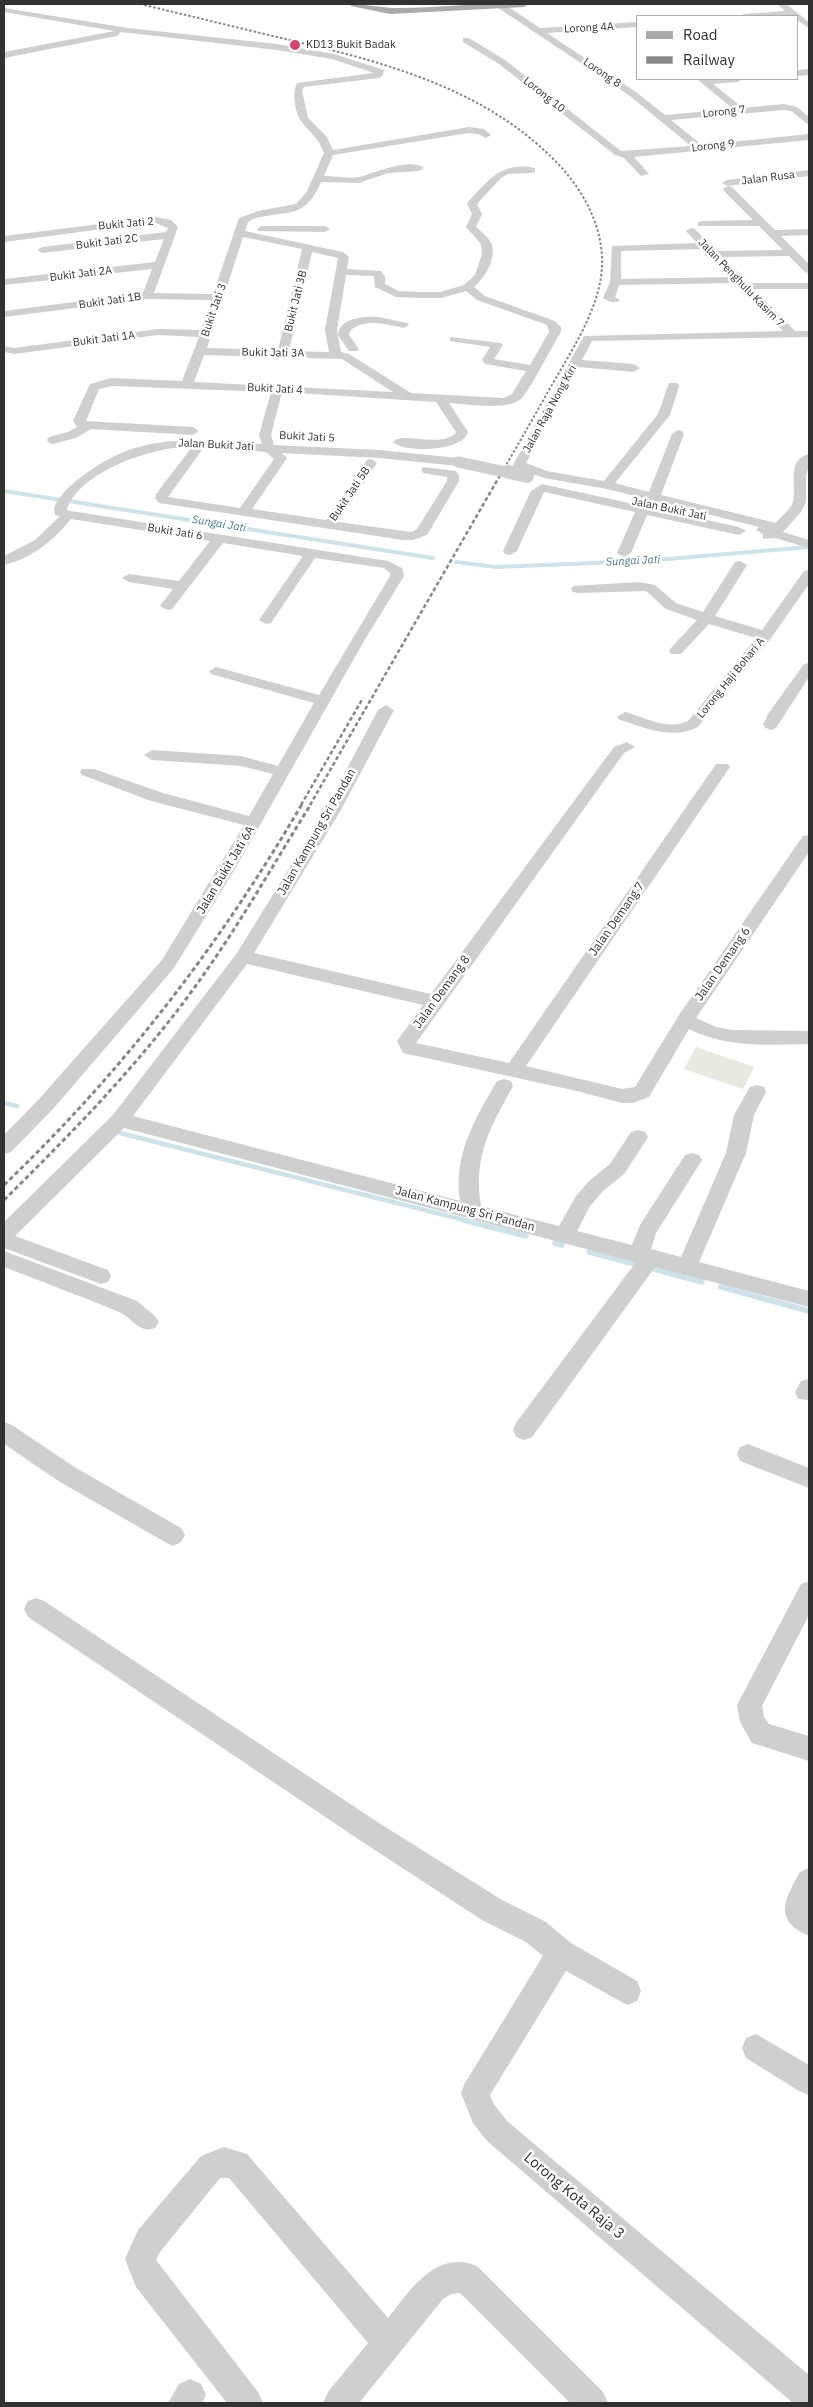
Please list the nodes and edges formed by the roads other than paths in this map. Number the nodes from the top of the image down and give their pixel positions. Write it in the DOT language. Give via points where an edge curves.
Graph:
graph roads {
  1 [pos="355,4"];
  2 [pos="524,4"];
  3 [pos="781,4"];
  4 [pos="500,5"];
  5 [pos="4,10"];
  6 [pos="792,13"];
  7 [pos="760,15"];
  8 [pos="795,15"];
  9 [pos="798,18"];
  10 [pos="636,24"];
  11 [pos="618,25"];
  12 [pos="809,26"];
  13 [pos="128,31"];
  14 [pos="538,31"];
  15 [pos="630,33"];
  16 [pos="466,40"];
  17 [pos="4,56"];
  18 [pos="703,80"];
  19 [pos="740,110"];
  20 [pos="664,118"];
  21 [pos="809,122"];
  22 [pos="316,131"];
  23 [pos="333,133"];
  24 [pos="486,135"];
  25 [pos="809,137"];
  26 [pos="699,147"];
  27 [pos="329,153"];
  28 [pos="623,154"];
  29 [pos="419,168"];
  30 [pos="532,170"];
  31 [pos="809,173"];
  32 [pos="644,174"];
  33 [pos="316,179"];
  34 [pos="760,222"];
  35 [pos="702,224"];
  36 [pos="325,229"];
  37 [pos="240,230"];
  38 [pos="691,231"];
  39 [pos="809,232"];
  40 [pos="770,233"];
  41 [pos="36,235"];
  42 [pos="172,235"];
  43 [pos="4,239"];
  44 [pos="705,246"];
  45 [pos="308,248"];
  46 [pos="42,250"];
  47 [pos="791,253"];
  48 [pos="713,254"];
  49 [pos="159,265"];
  50 [pos="809,270"];
  51 [pos="342,272"];
  52 [pos="50,277"];
  53 [pos="4,282"];
  54 [pos="615,282"];
  55 [pos="741,283"];
  56 [pos="809,286"];
  57 [pos="468,287"];
  58 [pos="147,296"];
  59 [pos="218,297"];
  60 [pos="614,300"];
  61 [pos="4,314"];
  62 [pos="777,321"];
  63 [pos="793,321"];
  64 [pos="403,325"];
  65 [pos="205,334"];
  66 [pos="792,334"];
  67 [pos="808,337"];
  68 [pos="454,340"];
  69 [pos="4,350"];
  70 [pos="200,351"];
  71 [pos="283,353"];
  72 [pos="340,355"];
  73 [pos="575,363"];
  74 [pos="634,368"];
  75 [pos="533,370"];
  76 [pos="190,386"];
  77 [pos="673,386"];
  78 [pos="277,390"];
  79 [pos="408,397"];
  80 [pos="440,400"];
  81 [pos="85,425"];
  82 [pos="236,434"];
  83 [pos="678,434"];
  84 [pos="263,439"];
  85 [pos="53,440"];
  86 [pos="200,444"];
  87 [pos="281,458"];
  88 [pos="809,458"];
  89 [pos="371,463"];
  90 [pos="607,485"];
  91 [pos="654,496"];
  92 [pos="67,505"];
  93 [pos="643,510"];
  94 [pos="243,513"];
  95 [pos="329,525"];
  96 [pos="777,531"];
  97 [pos="220,538"];
  98 [pos="808,544"];
  99 [pos="510,551"];
  100 [pos="312,552"];
  101 [pos="624,553"];
  102 [pos="4,561"];
  103 [pos="388,565"];
  104 [pos="740,565"];
  105 [pos="809,574"];
  106 [pos="129,578"];
  107 [pos="183,586"];
  108 [pos="578,589"];
  109 [pos="167,606"];
  110 [pos="707,617"];
  111 [pos="266,620"];
  112 [pos="766,635"];
  113 [pos="676,651"];
  114 [pos="809,667"];
  115 [pos="216,671"];
  116 [pos="324,700"];
  117 [pos="386,710"];
  118 [pos="625,718"];
  119 [pos="772,725"];
  120 [pos="627,747"];
  121 [pos="152,756"];
  122 [pos="722,767"];
  123 [pos="88,772"];
  124 [pos="283,772"];
  125 [pos="254,822"];
  126 [pos="809,840"];
  127 [pos="243,957"];
  128 [pos="436,1001"];
  129 [pos="685,1020"];
  130 [pos="806,1033"];
  131 [pos="508,1078"];
  132 [pos="642,1092"];
  133 [pos="757,1092"];
  134 [pos="120,1120"];
  135 [pos="638,1137"];
  136 [pos="4,1147"];
  137 [pos="692,1160"];
  138 [pos="472,1211"];
  139 [pos="4,1234"];
  140 [pos="564,1235"];
  141 [pos="4,1240"];
  142 [pos="645,1256"];
  143 [pos="4,1258"];
  144 [pos="687,1267"];
  145 [pos="101,1276"];
  146 [pos="809,1298"];
  147 [pos="148,1322"];
  148 [pos="524,1430"];
  149 [pos="4,1432"];
  150 [pos="748,1454"];
  151 [pos="809,1478"];
  152 [pos="173,1534"];
  153 [pos="809,1592"];
  154 [pos="36,1609"];
  155 [pos="809,1748"];
  156 [pos="809,1881"];
  157 [pos="809,1922"];
  158 [pos="561,1953"];
  159 [pos="627,1991"];
  160 [pos="756,2048"];
  161 [pos="809,2081"];
  162 [pos="388,2343"];
  163 [pos="809,2396"];
  164 [pos="247,2403"];
  165 [pos="340,2403"];
  166 [pos="592,2403"];
  1 -- 4 [label="main road" via="390,11"];
  2 -- 4 [label="main road"];
  3 -- 6 [label="street"];
  4 -- 14 [label="street, Lorong 8"];
  5 -- 13 [label="street"];
  6 -- 7 [label="street"];
  6 -- 8 [label="street"];
  9 -- 12 [label="street"];
  10 -- 11 [label="street"];
  11 -- 14 [label="street, Lorong 4A"];
  11 -- 15 [label="street, Lorong 4A"];
  13 -- 17 [label="street"];
  13 -- 22 [label="street" via="294,50 334,57 382,72 379,75 301,84 298,91 304,119"];
  14 -- 20 [label="street, Lorong 8"];
  16 -- 28 [label="street, Lorong 10" via="502,62"];
  18 -- 19 [label="street"];
  19 -- 20 [label="street, Lorong 7"];
  19 -- 21 [label="street, Lorong 7" via="784,106 794,109"];
  20 -- 26 [label="street, Lorong 8"];
  22 -- 23 [label="street"];
  22 -- 27 [label="street" via="324,139"];
  24 -- 27 [label="street" via="469,130"];
  25 -- 26 [label="street, Lorong 9"];
  26 -- 28 [label="street, Lorong 9"];
  27 -- 33 [label="street"];
  28 -- 32 [label="street, Lorong 10"];
  29 -- 33 [label="street" via="387,170 359,180"];
  30 -- 57 [label="street" via="506,170 472,204 477,214 471,227 486,243 488,254 480,276"];
  31 -- 34 [label="street, Jalan Rusa" via="727,186"];
  33 -- 37 [label="street" via="301,206 248,217 243,220"];
  34 -- 35 [label="street"];
  34 -- 40 [label="street"];
  36 -- 37 [label="street"];
  37 -- 45 [label="street"];
  37 -- 59 [label="street, Bukit Jati 3"];
  38 -- 44 [label="street, Jalan Penghulu Kasim 7"];
  39 -- 40 [label="street"];
  40 -- 47 [label="street"];
  41 -- 42 [label="street, Bukit Jati 2" via="156,220 173,227"];
  41 -- 43 [label="street, Bukit Jati 2"];
  41 -- 46 [label="street"];
  42 -- 46 [label="street, Bukit Jati 2C"];
  42 -- 49 [label="street, Bukit Jati 2"];
  44 -- 48 [label="street, Jalan Penghulu Kasim 7"];
  44 -- 54 [label="street" via="616,248"];
  45 -- 51 [label="street" via="344,257"];
  45 -- 71 [label="street, Bukit Jati 3B"];
  46 -- 52 [label="street"];
  47 -- 48 [label="street"];
  47 -- 50 [label="street"];
  48 -- 55 [label="street, Jalan Penghulu Kasim 7"];
  49 -- 52 [label="street, Bukit Jati 2A"];
  49 -- 58 [label="street, Bukit Jati 2"];
  51 -- 57 [label="street" via="377,273 380,277 378,285 396,294 441,295"];
  51 -- 72 [label="street" via="331,330"];
  52 -- 53 [label="street, Bukit Jati 2A"];
  54 -- 55 [label="street"];
  54 -- 60 [label="street" via="609,298"];
  55 -- 56 [label="street"];
  55 -- 62 [label="street, Jalan Penghulu Kasim 7"];
  57 -- 75 [label="street, Bukit Jati 4" via="481,298 551,323 555,328"];
  58 -- 59 [label="street, Bukit Jati 1B"];
  58 -- 61 [label="street, Bukit Jati 1B"];
  59 -- 65 [label="street, Bukit Jati 3"];
  62 -- 63 [label="street"];
  62 -- 66 [label="street, Jalan Penghulu Kasim 7"];
  64 -- 72 [label="street" via="374,320 350,324 342,335 354,351"];
  65 -- 69 [label="street, Bukit Jati 1A" via="158,332"];
  65 -- 70 [label="street, Bukit Jati 3"];
  66 -- 67 [label="street, Jalan Raja Nong Kiri"];
  66 -- 73 [label="street, Jalan Raja Nong Kiri" via="591,337"];
  68 -- 75 [label="street" via="497,345 489,362"];
  70 -- 71 [label="street, Bukit Jati 3A"];
  70 -- 76 [label="street, Bukit Jati 3" via="188,381"];
  71 -- 72 [label="street, Bukit Jati 3A"];
  72 -- 79 [label="street"];
  73 -- 74 [label="street"];
  73 -- 90 [label="street, Jalan Raja Nong Kiri" via="519,465 544,474"];
  75 -- 80 [label="street, Bukit Jati 4" via="517,396 506,401"];
  76 -- 78 [label="street, Bukit Jati 4"];
  76 -- 81 [label="street, Bukit Jati 4" via="110,382 94,388 80,415 79,421"];
  77 -- 90 [label="street" via="664,415"];
  78 -- 79 [label="street, Bukit Jati 4"];
  78 -- 84 [label="street"];
  79 -- 80 [label="street, Bukit Jati 4"];
  80 -- 84 [label="street, Bukit Jati 5" via="462,432 458,439 442,444"];
  81 -- 82 [label="street"];
  81 -- 85 [label="street" via="72,435"];
  83 -- 91 [label="street"];
  84 -- 86 [label="street, Jalan Bukit Jati"];
  84 -- 87 [label="street"];
  84 -- 96 [label="street, Jalan Bukit Jati, bridge" via="458,462"];
  86 -- 92 [label="street, Jalan Bukit Jati" via="166,444 116,458 95,471"];
  86 -- 94 [label="street" via="161,498 170,503"];
  87 -- 89 [label="street"];
  87 -- 94 [label="street"];
  88 -- 96 [label="street" via="798,473 801,489 796,509"];
  89 -- 95 [label="street, Bukit Jati 5B"];
  89 -- 95 [label="street" via="450,474 453,482 422,532 413,536"];
  90 -- 91 [label="street, Jalan Raja Nong Kiri"];
  91 -- 96 [label="street, Jalan Raja Nong Kiri"];
  92 -- 97 [label="street, Bukit Jati 6"];
  92 -- 102 [label="street, Jalan Bukit Jati" via="51,535 24,554"];
  93 -- 96 [label="street" via="762,535"];
  93 -- 99 [label="street" via="542,488 537,491"];
  93 -- 101 [label="street"];
  94 -- 95 [label="street"];
  96 -- 98 [label="street, Jalan Bukit Jati"];
  97 -- 100 [label="street, Bukit Jati 6"];
  97 -- 107 [label="street"];
  100 -- 103 [label="street, Bukit Jati 6"];
  100 -- 111 [label="street"];
  103 -- 116 [label="street, Jalan Bukit Jati 6A" via="397,571 397,576"];
  104 -- 110 [label="street"];
  105 -- 112 [label="street, Lorong Haji Bohari A"];
  106 -- 107 [label="street"];
  107 -- 109 [label="street"];
  108 -- 110 [label="street" via="650,588 671,606"];
  110 -- 112 [label="street" via="747,632"];
  110 -- 113 [label="street"];
  112 -- 118 [label="street, Lorong Haji Bohari A" via="694,724 670,729"];
  114 -- 119 [label="street" via="776,714"];
  115 -- 116 [label="street"];
  116 -- 124 [label="street, Jalan Bukit Jati 6A"];
  117 -- 127 [label="street, Jalan Kampung Sri Pandan" via="333,810"];
  120 -- 128 [label="street, Jalan Demang 8" via="619,750"];
  121 -- 124 [label="street" via="241,761"];
  122 -- 131 [label="street, Jalan Demang 7"];
  123 -- 125 [label="street" via="157,797"];
  124 -- 125 [label="street, Jalan Bukit Jati 6A"];
  125 -- 136 [label="street, Jalan Bukit Jati 6A" via="168,964 46,1104"];
  126 -- 129 [label="street, Jalan Demang 6"];
  127 -- 128 [label="street"];
  127 -- 134 [label="street, Jalan Kampung Sri Pandan"];
  128 -- 131 [label="street, Jalan Demang 8" via="406,1041 410,1048"];
  129 -- 130 [label="street" via="712,1033 732,1037"];
  129 -- 132 [label="street, Jalan Demang 6"];
  131 -- 132 [label="street, Jalan Demang 8" via="577,1084 622,1096"];
  131 -- 138 [label="street, Jalan Demang 7" via="476,1134 466,1186"];
  133 -- 144 [label="street" via="744,1115 736,1153"];
  134 -- 138 [label="street, Jalan Kampung Sri Pandan"];
  134 -- 139 [label="street, Jalan Kampung Sri Pandan"];
  135 -- 140 [label="street" via="617,1169 583,1201"];
  137 -- 142 [label="street" via="647,1231"];
  138 -- 140 [label="street, Jalan Kampung Sri Pandan"];
  140 -- 142 [label="street, Jalan Kampung Sri Pandan"];
  141 -- 145 [label="street"];
  142 -- 144 [label="street, Jalan Kampung Sri Pandan"];
  142 -- 148 [label="street"];
  143 -- 147 [label="street" via="130,1307"];
  144 -- 146 [label="street, Jalan Kampung Sri Pandan"];
  149 -- 152 [label="street" via="68,1475"];
  150 -- 151 [label="street"];
  153 -- 155 [label="street" via="749,1705 753,1722 761,1734"];
  154 -- 158 [label="street" via="370,1832 492,1910 536,1932"];
  156 -- 157 [label="street" via="798,1902 799,1915"];
  158 -- 159 [label="street"];
  158 -- 163 [label="street, Lorong Kota Raja 3" via="475,2093 483,2113 497,2131"];
  160 -- 161 [label="street"];
  162 -- 164 [label="street" via="237,2164 224,2162 211,2166 149,2241 140,2259 147,2276"];
  162 -- 165 [label="street"];
  162 -- 166 [label="street" via="432,2288 446,2279 466,2277"];
}
